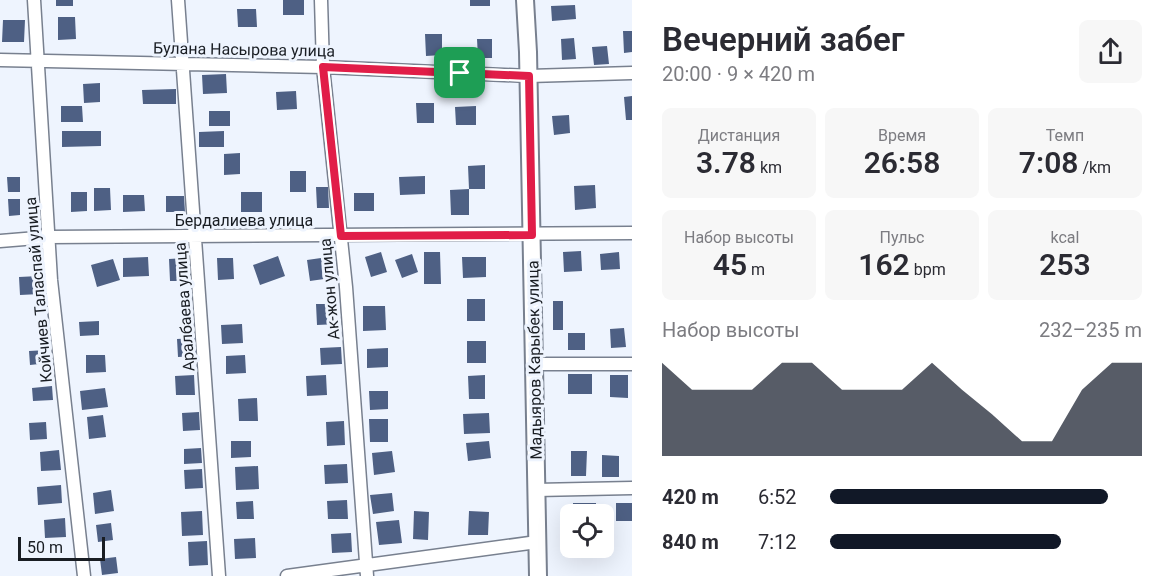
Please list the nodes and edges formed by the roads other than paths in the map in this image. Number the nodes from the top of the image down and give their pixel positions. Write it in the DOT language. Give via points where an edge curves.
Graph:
graph roads {
  1 [pos="34,0"];
  2 [pos="178,0"];
  3 [pos="321,0"];
  4 [pos="525,0"];
  5 [pos="0,60"];
  6 [pos="38,61"];
  7 [pos="183,64"];
  8 [pos="323,67"];
  9 [pos="632,73"];
  10 [pos="529,76"];
  11 [pos="632,233"];
  12 [pos="532,235"];
  13 [pos="341,236"];
  14 [pos="49,237"];
  15 [pos="196,237"];
  16 [pos="0,241"];
  17 [pos="534,364"];
  18 [pos="632,364"];
  19 [pos="632,488"];
  20 [pos="536,490"];
  21 [pos="537,542"];
  22 [pos="366,571"];
  23 [pos="84,576"];
  24 [pos="219,576"];
  25 [pos="287,576"];
  26 [pos="538,576"];
  1 -- 6 [label="street, Койчиев Таласпай улица"];
  2 -- 7 [label="street, Аралбаева улица"];
  3 -- 8 [label="street, Ак-жон улица"];
  4 -- 10 [label="street, Мадыяров Карыбек улица"];
  5 -- 6 [label="street, Булана Насырова улица"];
  6 -- 7 [label="street, Булана Насырова улица"];
  6 -- 14 [label="street, Койчиев Таласпай улица"];
  7 -- 8 [label="street, Булана Насырова улица"];
  7 -- 15 [label="street, Аралбаева улица"];
  8 -- 10 [label="street, Булана Насырова улица"];
  8 -- 13 [label="street, Ак-жон улица"];
  9 -- 10 [label="street, Булана Насырова улица"];
  10 -- 12 [label="street, Мадыяров Карыбек улица"];
  11 -- 12 [label="street, Бердалиева улица"];
  12 -- 13 [label="street, Бердалиева улица"];
  12 -- 17 [label="street, Мадыяров Карыбек улица"];
  13 -- 15 [label="street, Бердалиева улица"];
  13 -- 22 [label="street, Ак-жон улица"];
  14 -- 15 [label="street, Бердалиева улица"];
  14 -- 16 [label="street, Бердалиева улица"];
  14 -- 23 [label="street, Койчиев Таласпай улица"];
  15 -- 24 [label="street, Аралбаева улица"];
  17 -- 18 [label="street"];
  17 -- 20 [label="street, Мадыяров Карыбек улица"];
  19 -- 20 [label="street"];
  20 -- 21 [label="street, Мадыяров Карыбек улица"];
  21 -- 22 [label="street"];
  21 -- 26 [label="street, Мадыяров Карыбек улица"];
  22 -- 25 [label="street"];
}
